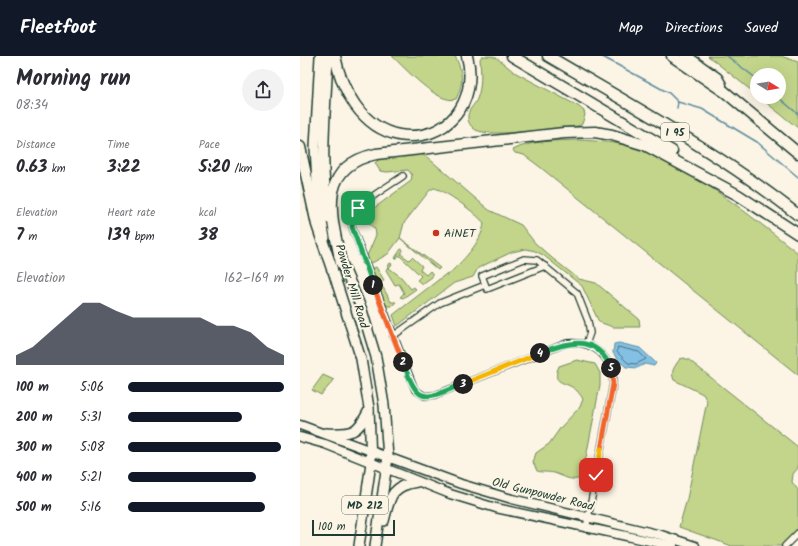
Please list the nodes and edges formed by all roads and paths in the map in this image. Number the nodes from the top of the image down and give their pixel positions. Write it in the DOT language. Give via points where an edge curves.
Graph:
graph roads {
  1 [pos="320,56"];
  2 [pos="328,56"];
  3 [pos="335,56"];
  4 [pos="467,56"];
  5 [pos="512,56"];
  6 [pos="548,56"];
  7 [pos="672,56"];
  8 [pos="686,56"];
  9 [pos="725,92"];
  10 [pos="300,147"];
  11 [pos="798,154"];
  12 [pos="403,176"];
  13 [pos="798,215"];
  14 [pos="798,234"];
  15 [pos="341,263"];
  16 [pos="545,266"];
  17 [pos="332,269"];
  18 [pos="485,285"];
  19 [pos="393,336"];
  20 [pos="586,344"];
  21 [pos="369,408"];
  22 [pos="300,424"];
  23 [pos="326,433"];
  24 [pos="300,437"];
  25 [pos="371,451"];
  26 [pos="388,457"];
  27 [pos="371,463"];
  28 [pos="387,469"];
  29 [pos="417,482"];
  30 [pos="588,517"];
  31 [pos="586,529"];
  32 [pos="798,534"];
  33 [pos="359,546"];
  34 [pos="376,546"];
  35 [pos="673,546"];
  36 [pos="696,546"];
  37 [pos="785,546"];
  1 -- 17 [label="main road, Powder Mill Road / MD 212" via="316,175 322,225"];
  2 -- 15 [label="main road, Powder Mill Road / MD 212" via="322,146 323,174 330,223"];
  3 -- 4 [label="highway" via="344,87 361,113 386,130 412,136 438,129 458,112 466,100 470,86"];
  5 -- 14 [label="highway" via="740,192"];
  6 -- 13 [label="highway, I 95" via="716,156"];
  7 -- 9 [label="highway"];
  8 -- 9 [label="highway" via="717,78"];
  9 -- 11 [label="highway"];
  10 -- 17 [label="highway" via="318,226"];
  12 -- 19 [label="street" via="358,208 351,221"];
  14 -- 15 [label="highway" via="738,195 645,145 601,133 564,133 376,154 354,162 338,176 331,196 334,232"];
  15 -- 26 [label="main road, Powder Mill Road / MD 212" via="362,310 376,357 385,412"];
  16 -- 18 [label="street" via="487,289"];
  16 -- 18 [label="street" via="533,258 524,259 482,276"];
  16 -- 20 [label="street" via="577,293 588,321 590,333"];
  17 -- 21 [label="main road, Powder Mill Road / MD 212" via="361,359"];
  18 -- 19 [label="street" via="440,303"];
  19 -- 20 [label="street" via="411,384 425,396 435,395 561,345 574,342"];
  20 -- 30 [label="street" via="602,353 613,376"];
  21 -- 23 [label="main road" via="363,422 355,430 344,434"];
  21 -- 25 [label="main road, Powder Mill Road / MD 212"];
  22 -- 23 [label="main road"];
  23 -- 25 [label="main road"];
  24 -- 27 [label="main road" via="325,444"];
  25 -- 26 [label="main road"];
  25 -- 27 [label="main road, Powder Mill Road / MD 212"];
  26 -- 28 [label="main road, Powder Mill Road / MD 212"];
  26 -- 30 [label="main road, Old Gunpowder Road" via="466,486"];
  27 -- 28 [label="main road"];
  27 -- 33 [label="main road, MD 212"];
  28 -- 29 [label="main road, Old Gunpowder Road"];
  28 -- 34 [label="main road, MD 212"];
  29 -- 31 [label="main road, Old Gunpowder Road" via="496,508"];
  29 -- 34 [label="main road" via="398,487 392,494"];
  30 -- 31 [label="street"];
  30 -- 36 [label="main road, Old Gunpowder Road"];
  31 -- 35 [label="main road, Old Gunpowder Road"];
  32 -- 37 [label="street"];
}
